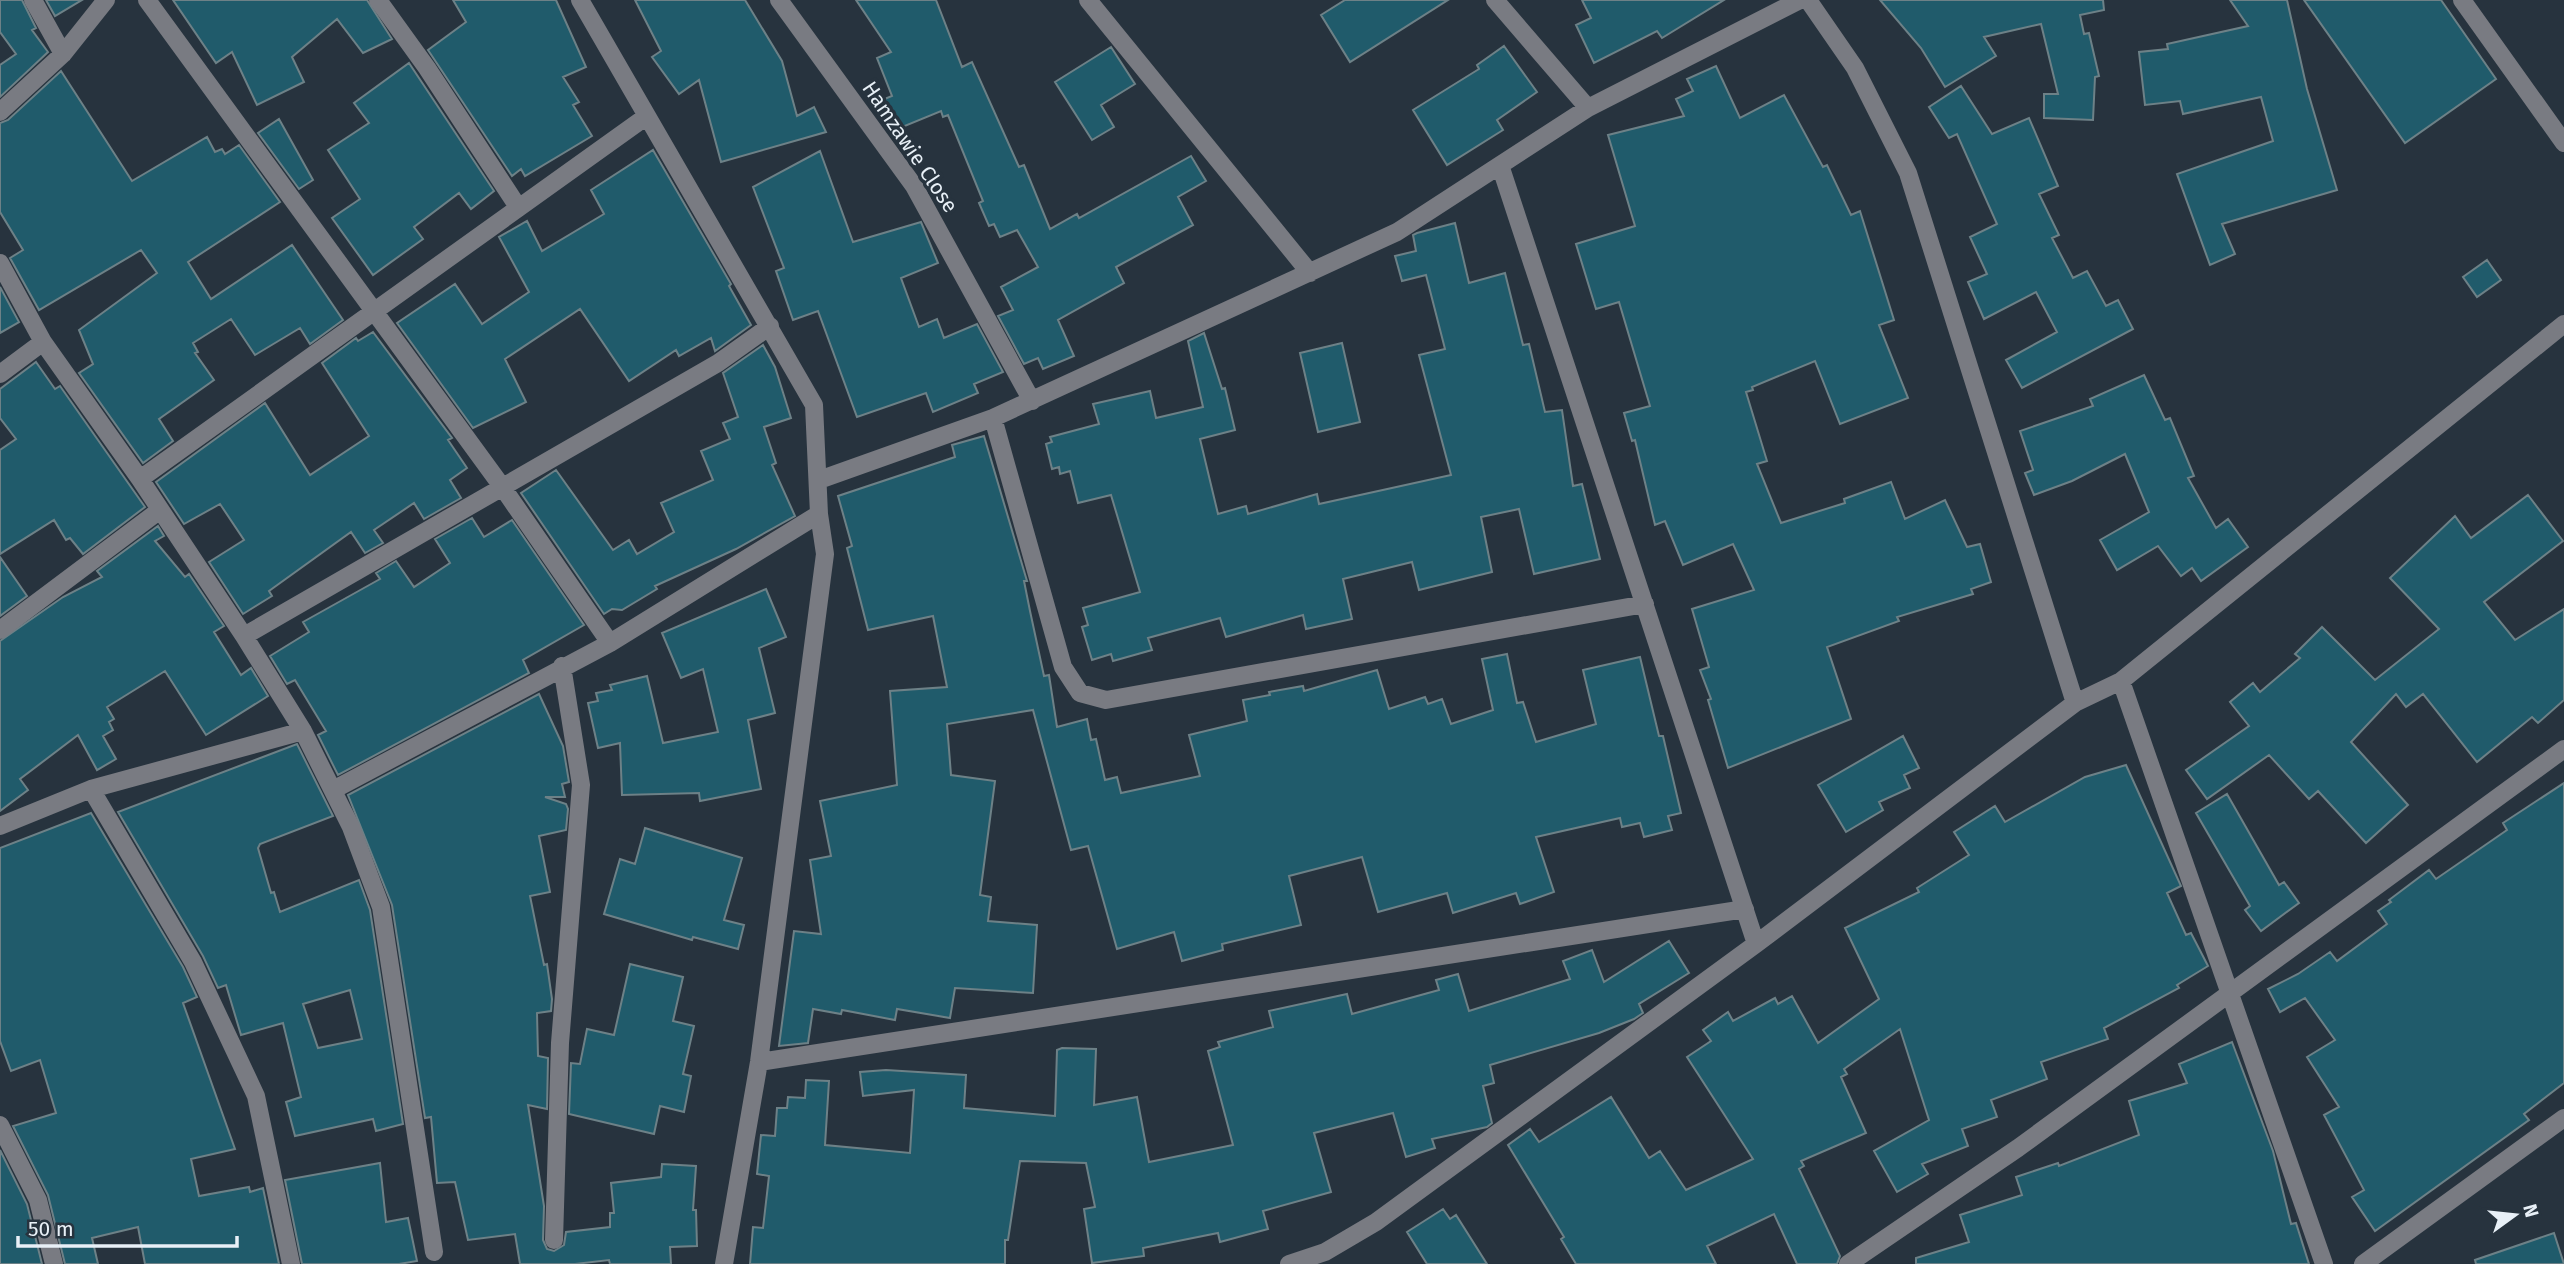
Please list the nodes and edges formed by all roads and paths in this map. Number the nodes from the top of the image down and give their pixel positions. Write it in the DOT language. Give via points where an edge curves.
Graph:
graph roads {
  1 [pos="33,0"];
  2 [pos="106,0"];
  3 [pos="147,0"];
  4 [pos="378,0"];
  5 [pos="580,0"];
  6 [pos="779,0"];
  7 [pos="1088,0"];
  8 [pos="1495,0"];
  9 [pos="1800,0"];
  10 [pos="1808,0"];
  11 [pos="2462,0"];
  12 [pos="63,54"];
  13 [pos="1588,108"];
  14 [pos="0,112"];
  15 [pos="647,116"];
  16 [pos="2564,143"];
  17 [pos="1500,165"];
  18 [pos="517,206"];
  19 [pos="0,263"];
  20 [pos="1310,274"];
  21 [pos="374,311"];
  22 [pos="2564,324"];
  23 [pos="770,326"];
  24 [pos="43,342"];
  25 [pos="0,374"];
  26 [pos="1032,401"];
  27 [pos="993,418"];
  28 [pos="140,479"];
  29 [pos="819,480"];
  30 [pos="503,488"];
  31 [pos="160,510"];
  32 [pos="819,514"];
  33 [pos="1645,604"];
  34 [pos="0,630"];
  35 [pos="244,636"];
  36 [pos="610,643"];
  37 [pos="562,666"];
  38 [pos="2121,681"];
  39 [pos="2075,703"];
  40 [pos="303,731"];
  41 [pos="2564,749"];
  42 [pos="91,789"];
  43 [pos="333,790"];
  44 [pos="0,826"];
  45 [pos="1745,909"];
  46 [pos="1756,944"];
  47 [pos="2230,994"];
  48 [pos="759,1062"];
  49 [pos="2564,1118"];
  50 [pos="0,1125"];
  51 [pos="554,1240"];
  52 [pos="434,1252"];
  53 [pos="1327,1258"];
  54 [pos="54,1264"];
  55 [pos="291,1264"];
  56 [pos="724,1264"];
  57 [pos="1289,1264"];
  58 [pos="1848,1264"];
  59 [pos="2324,1264"];
  60 [pos="2363,1264"];
  1 -- 12 [label="street"];
  2 -- 12 [label="street"];
  3 -- 21 [label="street"];
  4 -- 18 [label="street"];
  5 -- 15 [label="street"];
  6 -- 26 [label="street, Hamzawie Close" via="914,186"];
  7 -- 20 [label="street"];
  8 -- 13 [label="street"];
  9 -- 13 [label="street"];
  10 -- 39 [label="street" via="1855,68 1908,173"];
  11 -- 16 [label="street"];
  12 -- 14 [label="street"];
  13 -- 17 [label="street"];
  15 -- 18 [label="street"];
  15 -- 23 [label="street"];
  17 -- 20 [label="street" via="1397,232"];
  17 -- 33 [label="street"];
  18 -- 21 [label="street"];
  19 -- 24 [label="street"];
  20 -- 26 [label="street"];
  21 -- 28 [label="street"];
  21 -- 30 [label="street"];
  22 -- 38 [label="street"];
  23 -- 29 [label="street" via="814,405"];
  23 -- 30 [label="street" via="718,363"];
  24 -- 25 [label="street"];
  24 -- 28 [label="street"];
  26 -- 27 [label="street"];
  27 -- 29 [label="street"];
  27 -- 33 [label="street" via="1063,667 1080,694 1106,700"];
  28 -- 31 [label="street"];
  29 -- 32 [label="street"];
  30 -- 35 [label="street"];
  30 -- 36 [label="street"];
  31 -- 34 [label="street"];
  31 -- 35 [label="street"];
  32 -- 36 [label="street"];
  32 -- 48 [label="street" via="825,554"];
  33 -- 45 [label="street"];
  35 -- 40 [label="street"];
  36 -- 37 [label="street"];
  37 -- 43 [label="street"];
  37 -- 51 [label="street" via="581,785 560,1043"];
  38 -- 39 [label="street"];
  38 -- 47 [label="street"];
  39 -- 46 [label="street"];
  40 -- 42 [label="street"];
  40 -- 43 [label="street"];
  41 -- 47 [label="street"];
  42 -- 44 [label="street"];
  42 -- 55 [label="street" via="193,962 256,1096"];
  43 -- 52 [label="street" via="381,907"];
  45 -- 46 [label="street"];
  45 -- 48 [label="street"];
  46 -- 53 [label="street"];
  47 -- 58 [label="street"];
  47 -- 59 [label="street"];
  48 -- 56 [label="street"];
  49 -- 60 [label="street"];
  50 -- 54 [label="street" via="38,1200"];
  53 -- 57 [label="street"];
}
